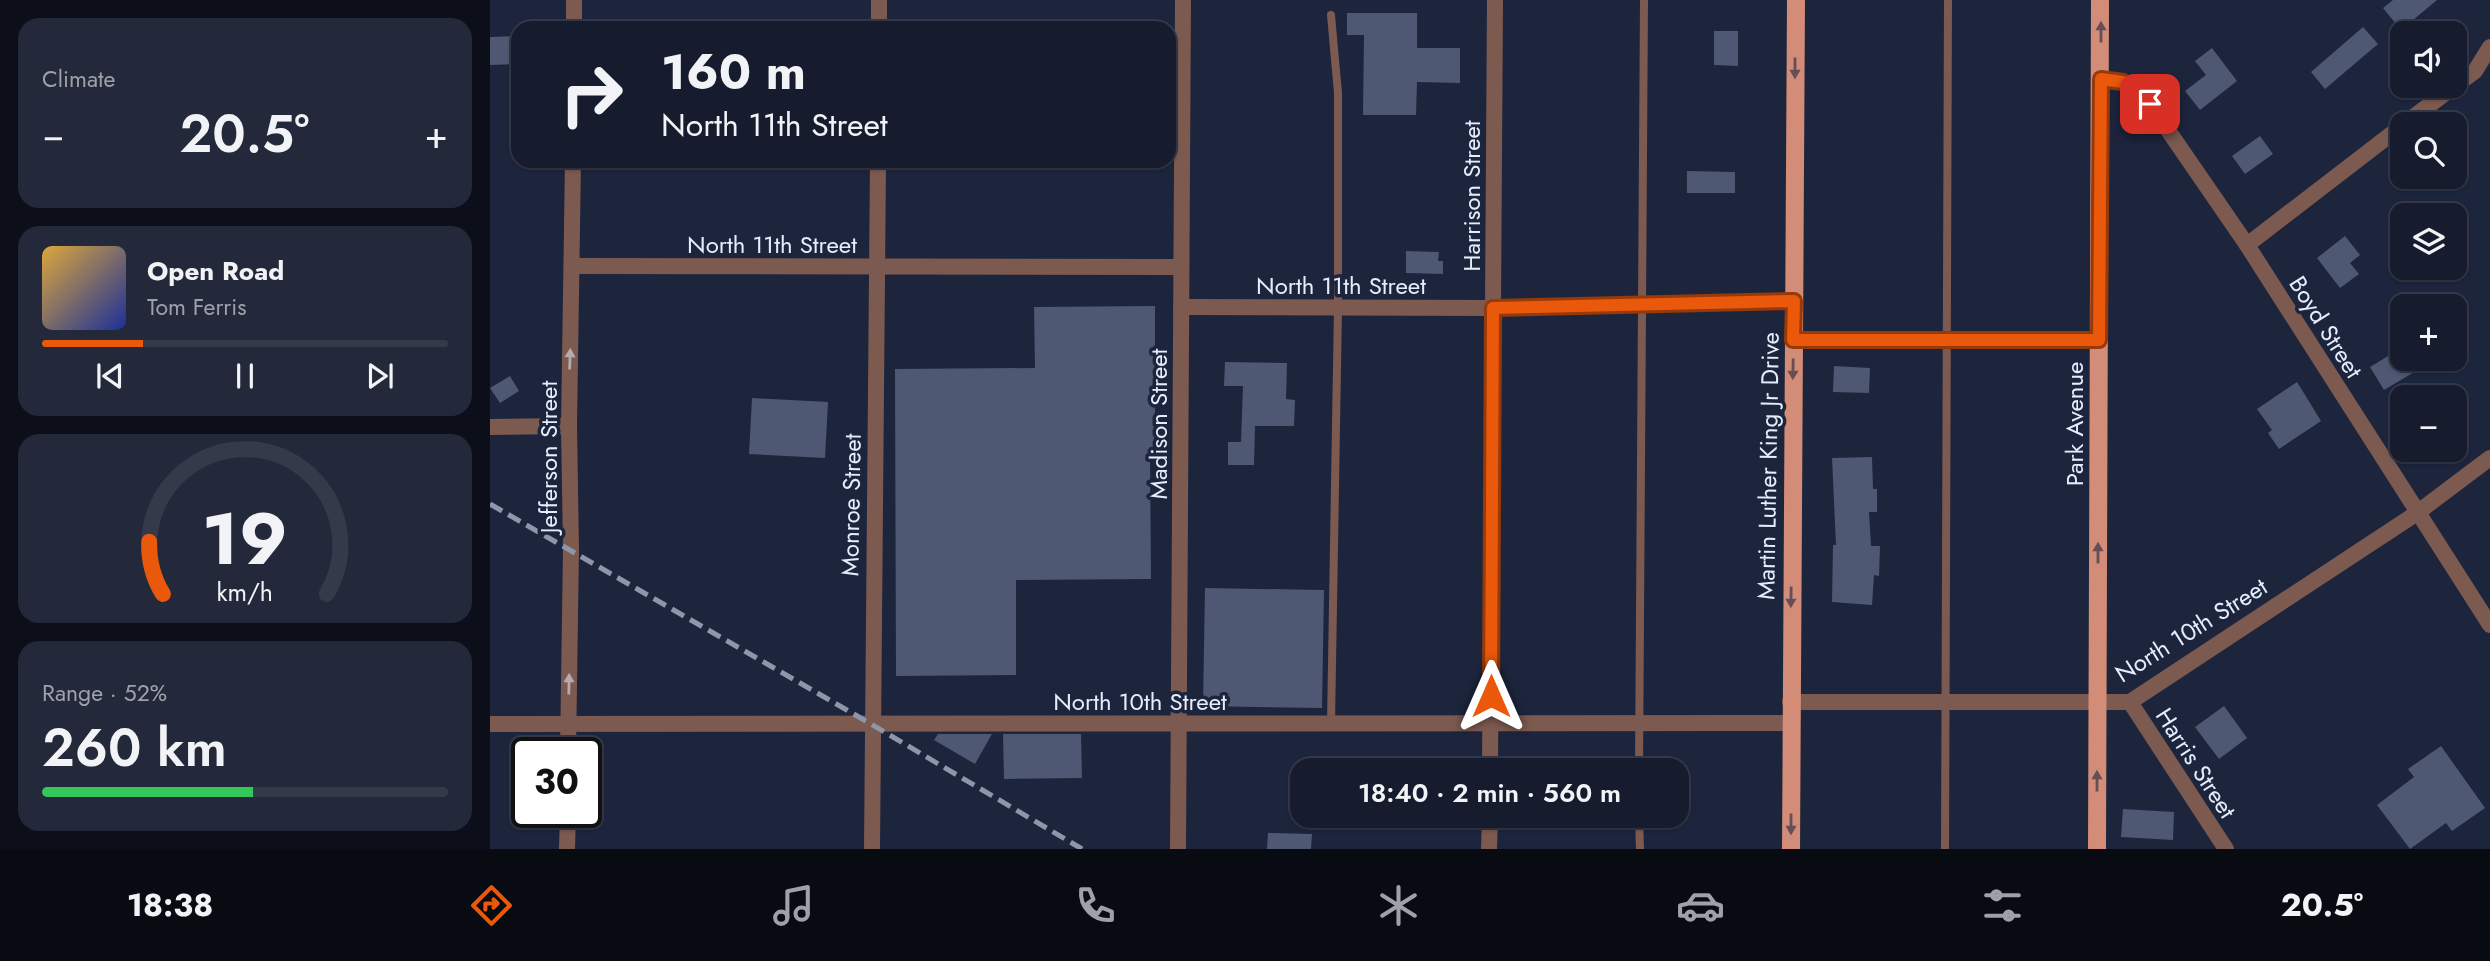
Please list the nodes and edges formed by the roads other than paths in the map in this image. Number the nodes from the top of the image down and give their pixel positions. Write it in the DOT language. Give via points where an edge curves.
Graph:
graph roads {
  1 [pos="574,0"];
  2 [pos="879,0"];
  3 [pos="1183,0"];
  4 [pos="1495,0"];
  5 [pos="1644,0"];
  6 [pos="1796,0"];
  7 [pos="1948,0"];
  8 [pos="2100,0"];
  9 [pos="1331,15"];
  10 [pos="574,21"];
  11 [pos="879,21"];
  12 [pos="2490,47"];
  13 [pos="2482,73"];
  14 [pos="2101,79"];
  15 [pos="2423,112"];
  16 [pos="2390,135"];
  17 [pos="573,168"];
  18 [pos="878,168"];
  19 [pos="2247,245"];
  20 [pos="573,266"];
  21 [pos="877,267"];
  22 [pos="1181,267"];
  23 [pos="1794,301"];
  24 [pos="1642,304"];
  25 [pos="1181,307"];
  26 [pos="1338,307"];
  27 [pos="1493,308"];
  28 [pos="1947,338"];
  29 [pos="1793,340"];
  30 [pos="2099,340"];
  31 [pos="569,426"];
  32 [pos="490,427"];
  33 [pos="2490,458"];
  34 [pos="2417,513"];
  35 [pos="2490,625"];
  36 [pos="1947,701"];
  37 [pos="1790,702"];
  38 [pos="2098,702"];
  39 [pos="2130,702"];
  40 [pos="1179,723"];
  41 [pos="1790,723"];
  42 [pos="490,724"];
  43 [pos="568,724"];
  44 [pos="872,724"];
  45 [pos="1331,724"];
  46 [pos="1491,724"];
  47 [pos="1639,724"];
  48 [pos="568,737"];
  49 [pos="1490,758"];
  50 [pos="1639,758"];
  51 [pos="568,828"];
  52 [pos="1490,828"];
  53 [pos="1639,828"];
  54 [pos="568,849"];
  55 [pos="872,849"];
  56 [pos="1178,849"];
  57 [pos="1489,849"];
  58 [pos="1640,849"];
  59 [pos="1791,849"];
  60 [pos="1945,849"];
  61 [pos="2097,849"];
  62 [pos="2226,849"];
  1 -- 10 [label="street"];
  2 -- 11 [label="street"];
  3 -- 22 [label="street, Madison Street"];
  4 -- 27 [label="street, Harrison Street"];
  5 -- 24 [label="lane"];
  6 -- 23 [label="main road, Martin Luther King Jr Drive, one-way"];
  7 -- 28 [label="lane"];
  14 -- 8 [label="main road, Park Avenue, one-way"];
  9 -- 26 [label="lane" via="1338,93"];
  12 -- 13 [label="street"];
  13 -- 15 [label="street"];
  14 -- 19 [label="street, Boyd Street" via="2123,82 2150,104"];
  14 -- 30 [label="main road, Park Avenue"];
  16 -- 19 [label="street"];
  17 -- 20 [label="street, Jefferson Street"];
  18 -- 21 [label="street, Monroe Street"];
  19 -- 34 [label="street, Boyd Street"];
  20 -- 21 [label="street, North 11th Street"];
  31 -- 20 [label="street, Jefferson Street, one-way"];
  21 -- 22 [label="street, North 11th Street"];
  21 -- 44 [label="street, Monroe Street"];
  22 -- 25 [label="street, Madison Street"];
  23 -- 24 [label="street, North 11th Street"];
  23 -- 29 [label="main road, Martin Luther King Jr Drive"];
  24 -- 27 [label="street, North 11th Street"];
  24 -- 47 [label="lane"];
  25 -- 26 [label="street, North 11th Street"];
  25 -- 40 [label="street, Madison Street"];
  26 -- 27 [label="street, North 11th Street"];
  26 -- 45 [label="lane"];
  27 -- 46 [label="street, Harrison Street"];
  28 -- 29 [label="street"];
  28 -- 30 [label="street"];
  28 -- 36 [label="lane"];
  29 -- 37 [label="main road, Martin Luther King Jr Drive, one-way"];
  38 -- 30 [label="main road, Park Avenue, one-way"];
  31 -- 32 [label="street"];
  43 -- 31 [label="street, Jefferson Street, one-way"];
  33 -- 34 [label="street, North 10th Street"];
  34 -- 35 [label="street, Boyd Street"];
  34 -- 39 [label="street, North 10th Street"];
  36 -- 37 [label="street, North 10th Street"];
  36 -- 38 [label="street, North 10th Street"];
  36 -- 60 [label="lane"];
  37 -- 41 [label="main road, Martin Luther King Jr Drive"];
  38 -- 39 [label="street, North 10th Street"];
  61 -- 38 [label="main road, Park Avenue, one-way"];
  39 -- 62 [label="street, Harris Street"];
  40 -- 44 [label="street, North 10th Street"];
  40 -- 45 [label="street, North 10th Street"];
  40 -- 56 [label="street, Madison Street"];
  41 -- 47 [label="street, North 10th Street"];
  41 -- 59 [label="main road, Martin Luther King Jr Drive, one-way"];
  42 -- 43 [label="street, North 10th Street"];
  43 -- 44 [label="street, North 10th Street"];
  43 -- 48 [label="street, Jefferson Street"];
  44 -- 55 [label="street, Monroe Street"];
  45 -- 46 [label="street, North 10th Street"];
  46 -- 47 [label="street, North 10th Street"];
  46 -- 49 [label="street, Harrison Street"];
  47 -- 50 [label="lane"];
  51 -- 54 [label="street"];
  52 -- 57 [label="street"];
  53 -- 58 [label="lane"];
}
